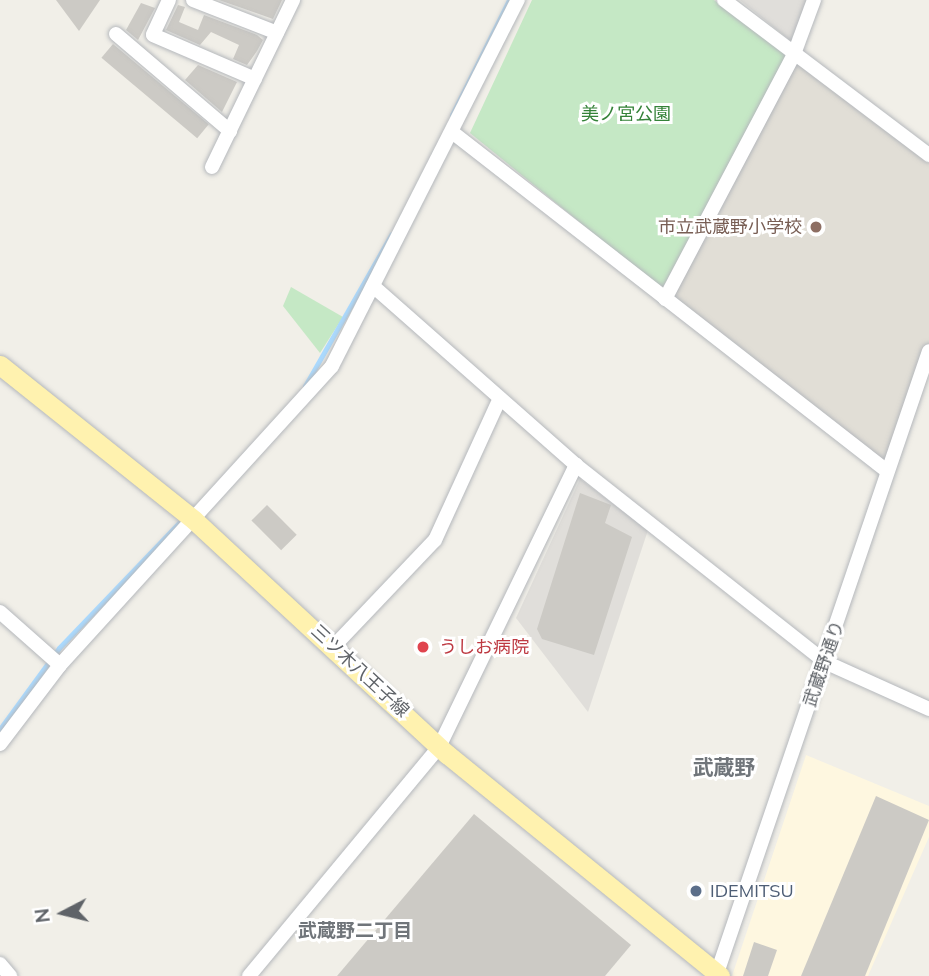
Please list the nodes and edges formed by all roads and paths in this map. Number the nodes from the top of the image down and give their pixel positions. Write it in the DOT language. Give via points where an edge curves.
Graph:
graph roads {
  1 [pos="169,0"];
  2 [pos="193,0"];
  3 [pos="293,0"];
  4 [pos="519,0"];
  5 [pos="724,0"];
  6 [pos="814,0"];
  7 [pos="277,33"];
  8 [pos="116,34"];
  9 [pos="794,54"];
  10 [pos="255,79"];
  11 [pos="230,131"];
  12 [pos="452,132"];
  13 [pos="929,155"];
  14 [pos="212,167"];
  15 [pos="373,286"];
  16 [pos="665,299"];
  17 [pos="929,351"];
  18 [pos="0,365"];
  19 [pos="499,400"];
  20 [pos="576,466"];
  21 [pos="887,471"];
  22 [pos="194,520"];
  23 [pos="0,612"];
  24 [pos="334,646"];
  25 [pos="54,661"];
  26 [pos="825,662"];
  27 [pos="929,709"];
  28 [pos="0,744"];
  29 [pos="439,747"];
  30 [pos="0,964"];
  31 [pos="718,975"];
  32 [pos="10,976"];
  33 [pos="249,976"];
  1 -- 10 [label="street" via="153,35"];
  2 -- 7 [label="street"];
  3 -- 7 [label="street"];
  4 -- 12 [label="street"];
  5 -- 9 [label="street"];
  6 -- 9 [label="street"];
  7 -- 10 [label="street"];
  8 -- 11 [label="street"];
  9 -- 13 [label="street"];
  9 -- 16 [label="street"];
  10 -- 11 [label="street"];
  11 -- 14 [label="street"];
  12 -- 15 [label="street"];
  12 -- 16 [label="street"];
  15 -- 19 [label="street"];
  15 -- 22 [label="street" via="332,366"];
  16 -- 21 [label="street"];
  17 -- 21 [label="street, 武蔵野通り"];
  18 -- 22 [label="main road, 三ツ木八王子線"];
  19 -- 20 [label="street"];
  19 -- 24 [label="street" via="435,540"];
  20 -- 26 [label="street"];
  20 -- 29 [label="street"];
  21 -- 26 [label="street, 武蔵野通り"];
  22 -- 24 [label="main road, 三ツ木八王子線"];
  22 -- 25 [label="street"];
  23 -- 25 [label="street"];
  24 -- 29 [label="main road, 三ツ木八王子線"];
  25 -- 28 [label="street"];
  26 -- 27 [label="street"];
  26 -- 31 [label="street, 武蔵野通り"];
  29 -- 31 [label="main road, 三ツ木八王子線"];
  29 -- 33 [label="street"];
  30 -- 32 [label="street"];
}
